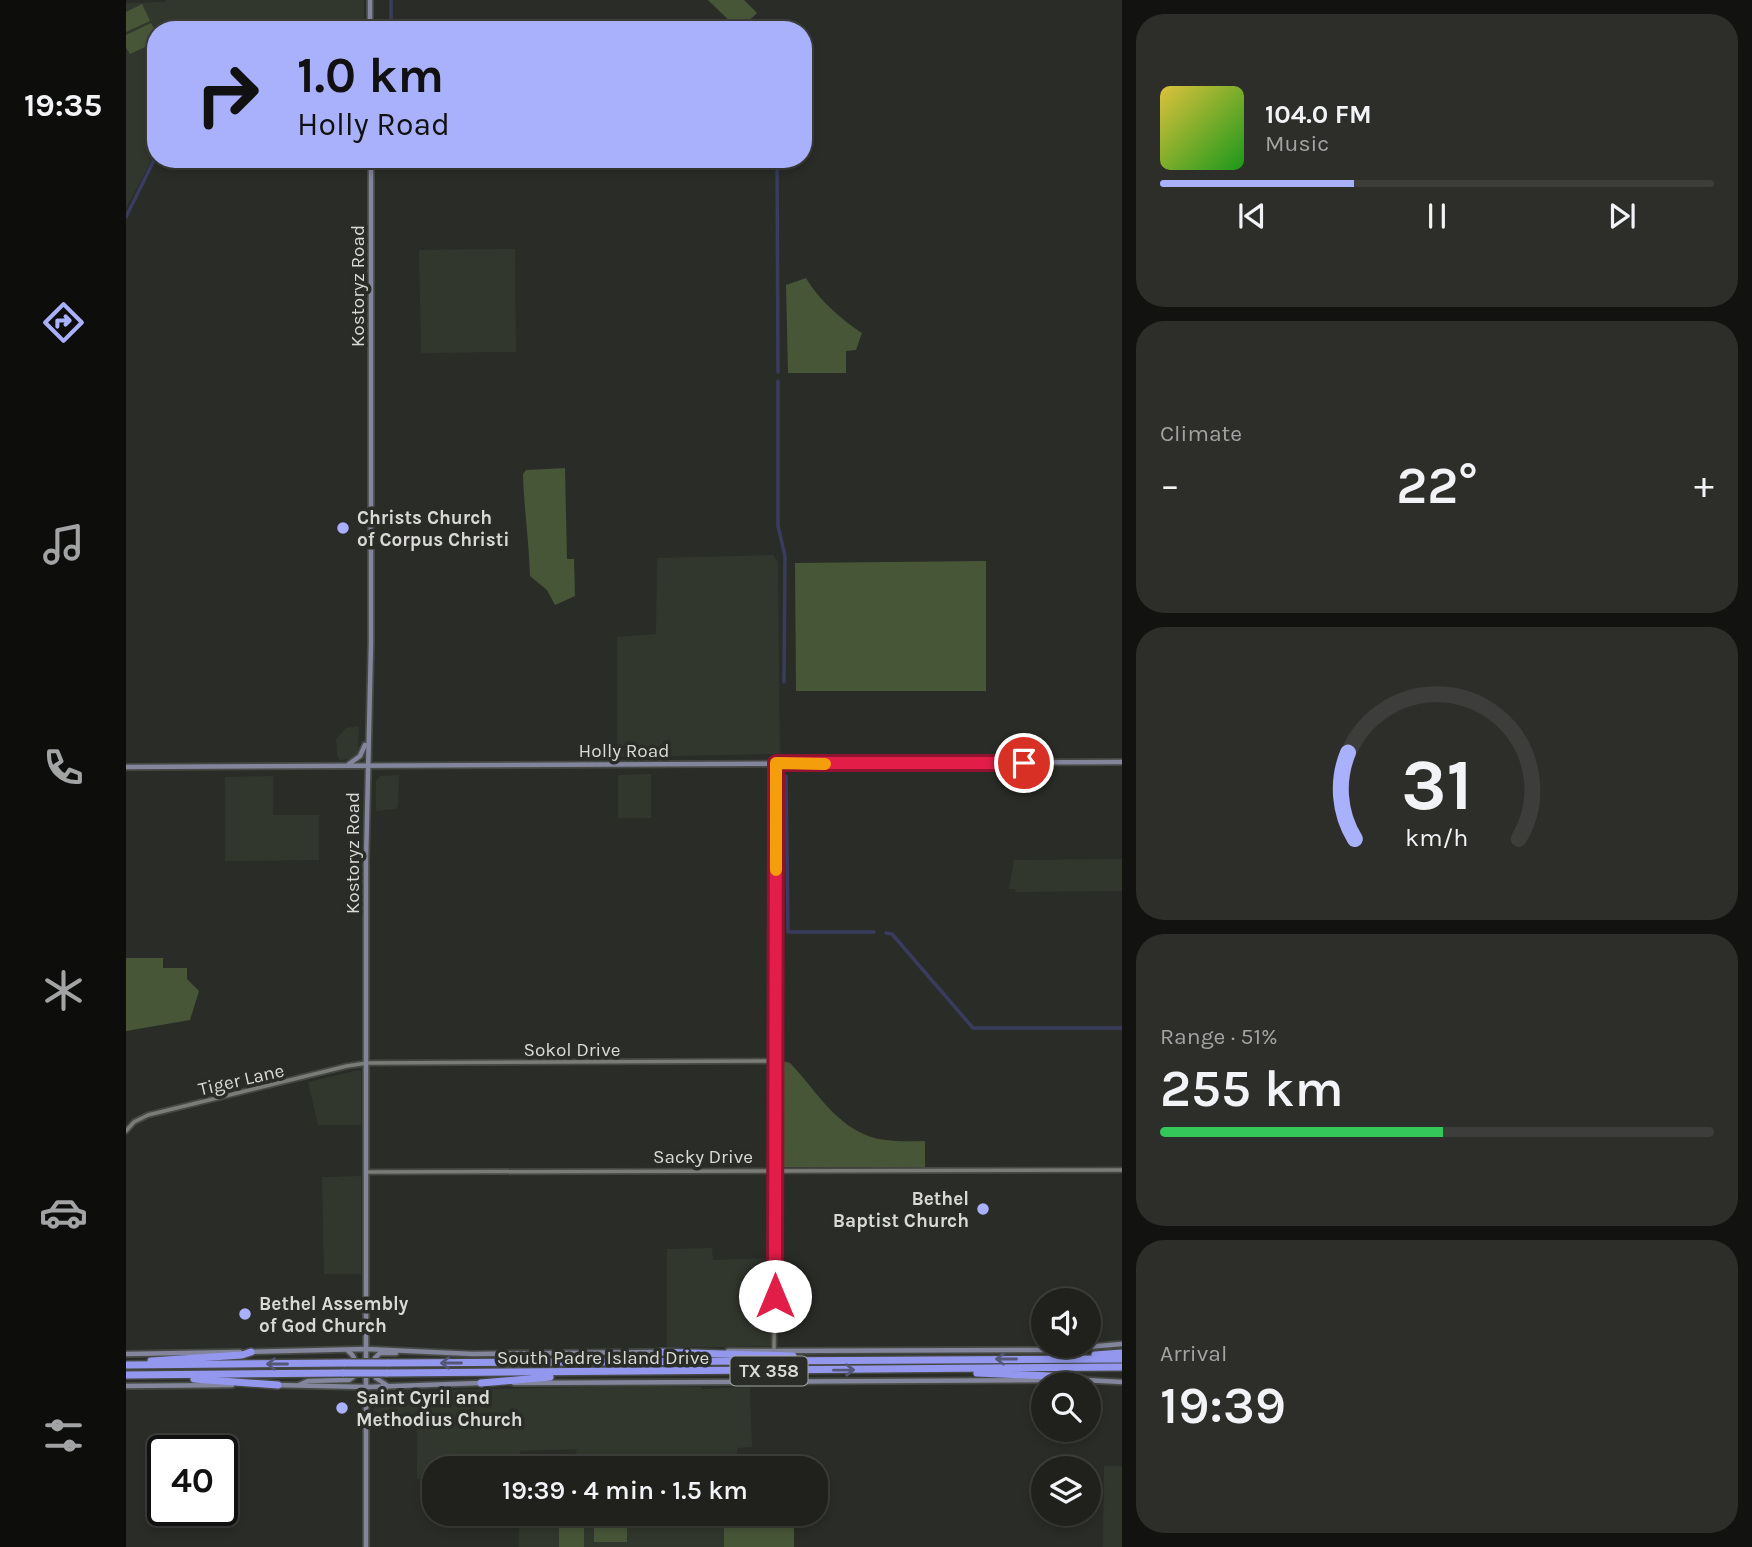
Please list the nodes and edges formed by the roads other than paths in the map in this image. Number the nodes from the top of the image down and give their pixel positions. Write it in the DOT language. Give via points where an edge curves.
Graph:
graph roads {
  1 [pos="370,0"];
  2 [pos="370,21"];
  3 [pos="371,168"];
  4 [pos="367,741"];
  5 [pos="1122,762"];
  6 [pos="776,763"];
  7 [pos="367,765"];
  8 [pos="347,766"];
  9 [pos="126,767"];
  10 [pos="777,1061"];
  11 [pos="367,1063"];
  12 [pos="126,1131"];
  13 [pos="776,1170"];
  14 [pos="1122,1170"];
  15 [pos="367,1172"];
  16 [pos="1122,1344"];
  17 [pos="346,1349"];
  18 [pos="366,1349"];
  19 [pos="774,1350"];
  20 [pos="428,1351"];
  21 [pos="251,1352"];
  22 [pos="658,1352"];
  23 [pos="1122,1353"];
  24 [pos="126,1354"];
  25 [pos="1074,1359"];
  26 [pos="1122,1359"];
  27 [pos="810,1360"];
  28 [pos="126,1364"];
  29 [pos="1122,1369"];
  30 [pos="910,1370"];
  31 [pos="628,1373"];
  32 [pos="126,1375"];
  33 [pos="145,1375"];
  34 [pos="1031,1375"];
  35 [pos="1031,1380"];
  36 [pos="1101,1381"];
  37 [pos="1122,1382"];
  38 [pos="481,1384"];
  39 [pos="126,1385"];
  40 [pos="278,1385"];
  41 [pos="299,1386"];
  42 [pos="390,1386"];
  43 [pos="367,1387"];
  44 [pos="367,1403"];
  45 [pos="366,1547"];
  1 -- 2 [label="main road"];
  3 -- 4 [label="main road, Kostoryz Road"];
  4 -- 7 [label="main road, Kostoryz Road"];
  4 -- 8 [label="main road" via="360,756"];
  5 -- 6 [label="main road, Holly Road"];
  6 -- 7 [label="main road, Holly Road"];
  6 -- 10 [label="street"];
  7 -- 8 [label="main road, Holly Road"];
  7 -- 11 [label="main road, Kostoryz Road"];
  8 -- 9 [label="main road, Holly Road"];
  10 -- 11 [label="street, Sokol Drive"];
  10 -- 13 [label="street"];
  11 -- 12 [label="street, Tiger Lane" via="148,1115"];
  11 -- 15 [label="main road, Kostoryz Road"];
  13 -- 14 [label="street, Sacky Drive"];
  13 -- 15 [label="street, Sacky Drive"];
  13 -- 19 [label="street"];
  15 -- 18 [label="main road, Kostoryz Road"];
  16 -- 19 [label="main road" via="1051,1350"];
  17 -- 18 [label="main road"];
  17 -- 21 [label="main road"];
  17 -- 41 [label="main road" via="355,1360 353,1377"];
  18 -- 20 [label="main road"];
  18 -- 43 [label="main road, Kostoryz Road"];
  19 -- 22 [label="main road"];
  20 -- 22 [label="main road"];
  20 -- 42 [label="main road" via="380,1353 375,1358 376,1378"];
  21 -- 24 [label="main road"];
  21 -- 28 [label="highway"];
  22 -- 27 [label="highway"];
  23 -- 25 [label="highway"];
  25 -- 26 [label="highway, South Padre Island Drive / TX 358"];
  25 -- 27 [label="highway, South Padre Island Drive / TX 358, one-way"];
  27 -- 28 [label="highway, South Padre Island Drive / TX 358, one-way, bridge"];
  29 -- 30 [label="highway, South Padre Island Drive / TX 358"];
  31 -- 30 [label="highway, South Padre Island Drive / TX 358, one-way"];
  30 -- 34 [label="highway"];
  31 -- 33 [label="highway, South Padre Island Drive / TX 358, bridge"];
  31 -- 38 [label="highway"];
  32 -- 33 [label="highway, South Padre Island Drive / TX 358"];
  33 -- 40 [label="highway"];
  35 -- 38 [label="main road"];
  36 -- 37 [label="main road"];
  38 -- 42 [label="main road"];
  39 -- 40 [label="main road"];
  40 -- 41 [label="main road"];
  41 -- 43 [label="main road"];
  42 -- 43 [label="main road"];
  42 -- 44 [label="main road"];
  43 -- 44 [label="main road, Kostoryz Road"];
  44 -- 45 [label="main road, Kostoryz Road"];
}
